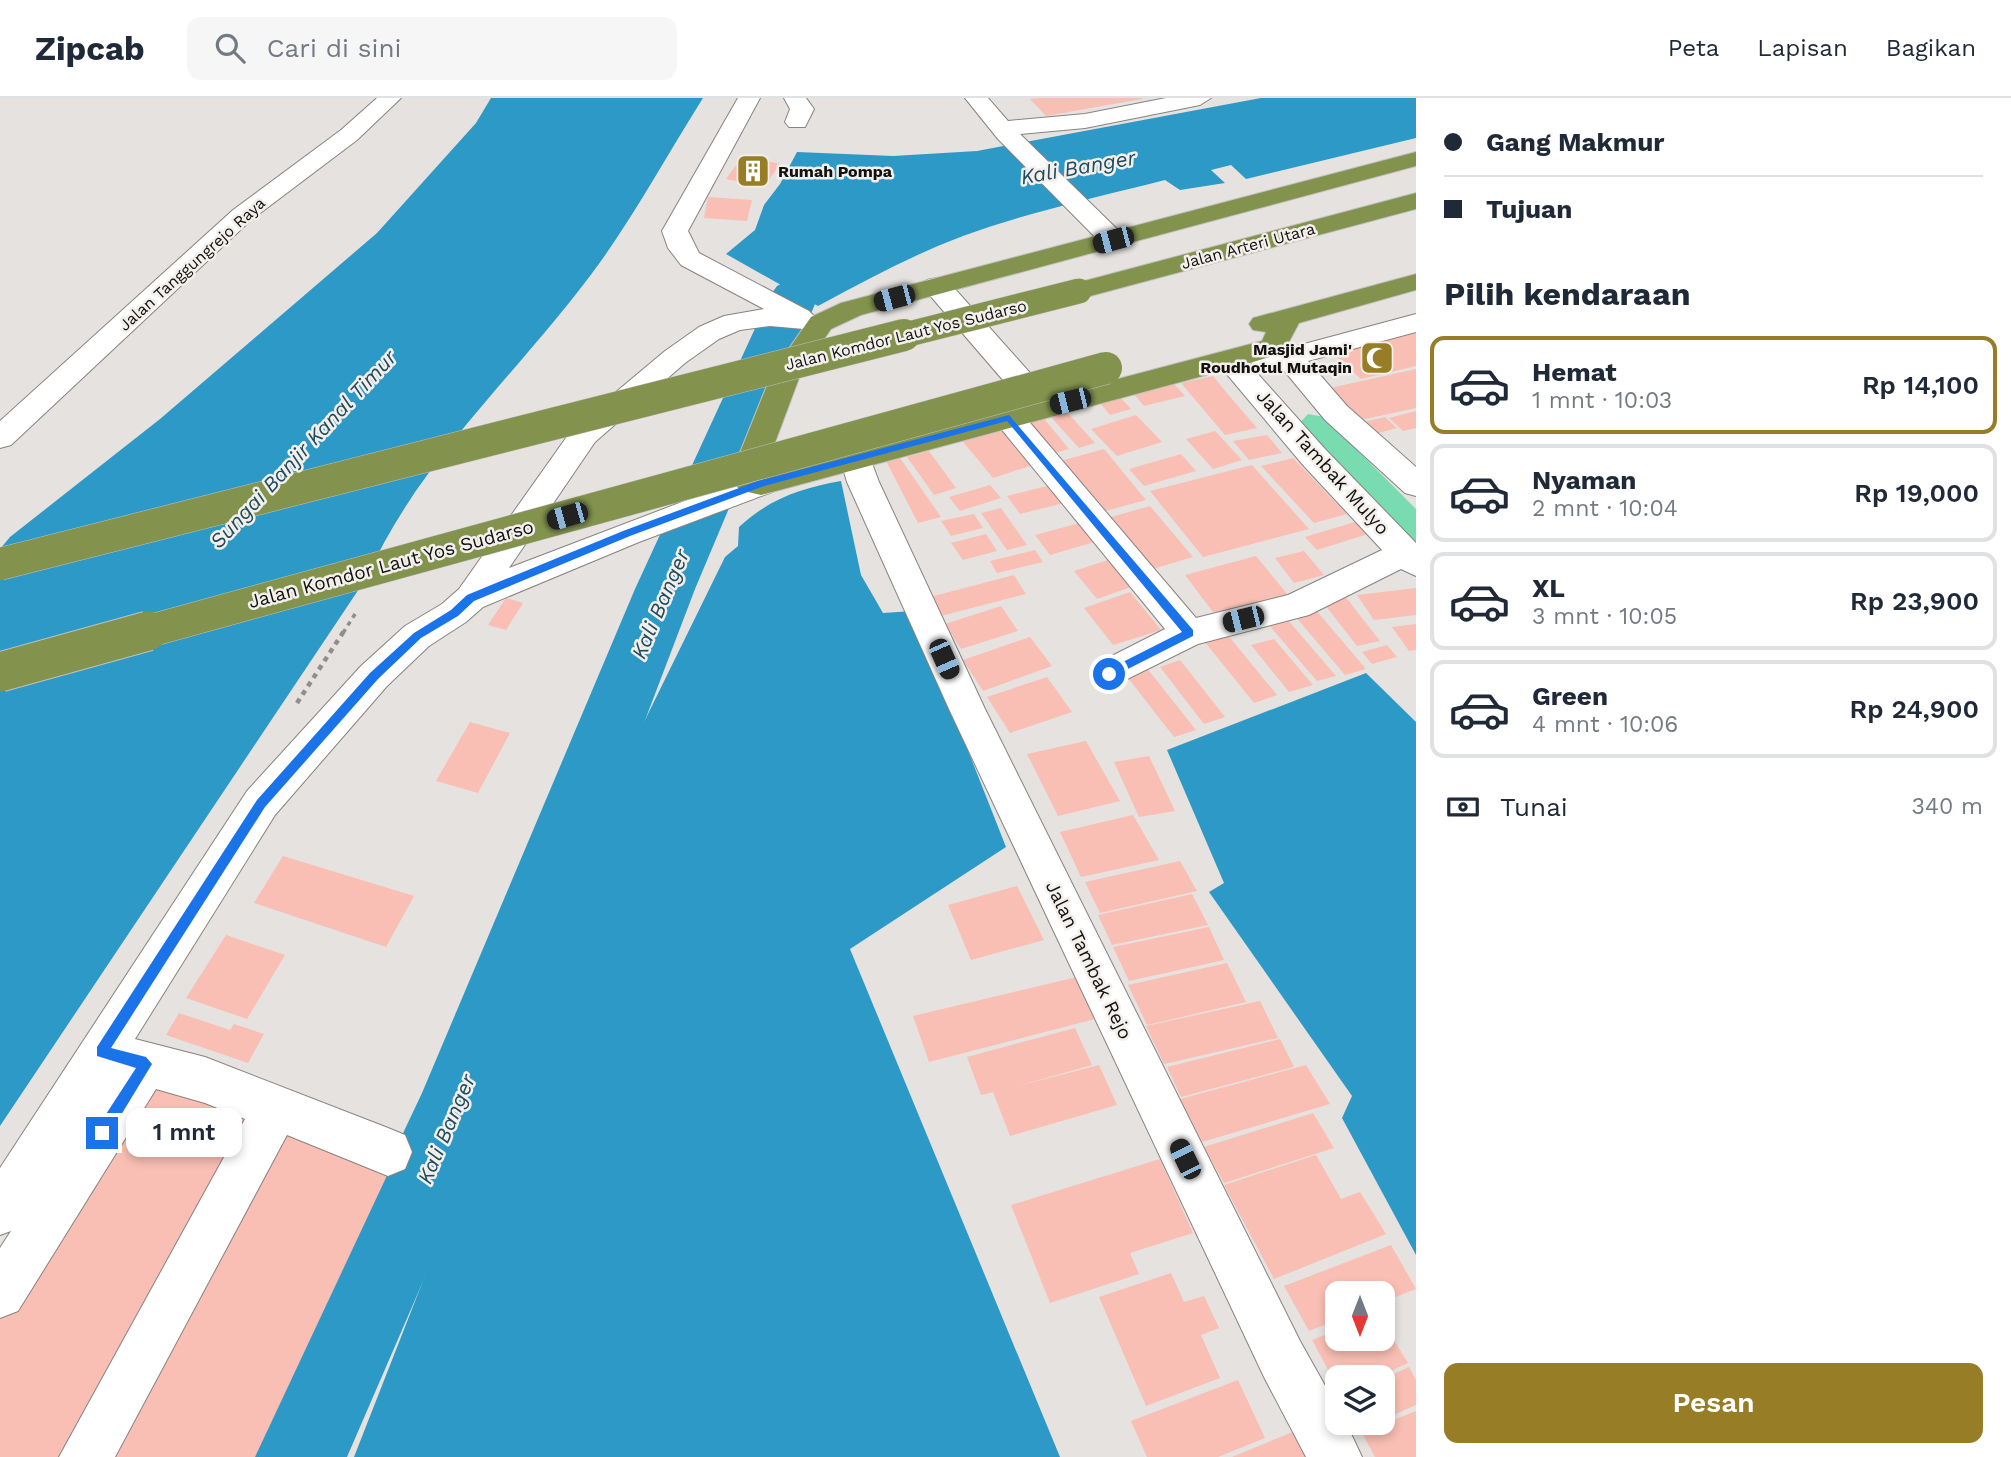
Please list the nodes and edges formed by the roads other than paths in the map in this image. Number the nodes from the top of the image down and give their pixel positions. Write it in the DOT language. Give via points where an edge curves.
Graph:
graph roads {
  1 [pos="390,98"];
  2 [pos="749,98"];
  3 [pos="794,98"];
  4 [pos="1200,98"];
  5 [pos="987,101"];
  6 [pos="797,122"];
  7 [pos="1005,132"];
  8 [pos="1416,159"];
  9 [pos="1416,201"];
  10 [pos="1113,240"];
  11 [pos="1416,282"];
  12 [pos="937,286"];
  13 [pos="1079,292"];
  14 [pos="1287,318"];
  15 [pos="798,319"];
  16 [pos="1416,323"];
  17 [pos="1280,352"];
  18 [pos="1235,365"];
  19 [pos="1044,408"];
  20 [pos="1009,418"];
  21 [pos="0,438"];
  22 [pos="856,458"];
  23 [pos="1405,460"];
  24 [pos="761,484"];
  25 [pos="1416,485"];
  26 [pos="1410,558"];
  27 [pos="0,564"];
  28 [pos="471,598"];
  29 [pos="1189,633"];
  30 [pos="0,672"];
  31 [pos="1109,674"];
  32 [pos="101,1052"];
  33 [pos="146,1064"];
  34 [pos="275,1110"];
  35 [pos="387,1152"];
  36 [pos="0,1211"];
  37 [pos="0,1293"];
  38 [pos="86,1457"];
  39 [pos="1335,1457"];
  1 -- 21 [label="street, Jalan Tanggungrejo Raya" via="243,215"];
  2 -- 15 [label="street" via="675,230 690,258"];
  3 -- 6 [label="street" via="802,109"];
  4 -- 7 [label="street"];
  5 -- 7 [label="street"];
  7 -- 10 [label="street"];
  8 -- 10 [label="highway"];
  9 -- 13 [label="highway, Jalan Arteri Utara"];
  10 -- 12 [label="highway"];
  11 -- 14 [label="highway"];
  12 -- 15 [label="highway"];
  12 -- 19 [label="street"];
  13 -- 27 [label="highway, Jalan Komdor Laut Yos Sudarso, bridge"];
  14 -- 17 [label="highway"];
  14 -- 30 [label="highway, Jalan Komdor Laut Yos Sudarso, bridge"];
  15 -- 24 [label="highway" via="787,373 747,475 750,482"];
  15 -- 28 [label="street" via="734,321 675,357 584,435"];
  16 -- 17 [label="street" via="1370,337"];
  17 -- 18 [label="highway"];
  17 -- 23 [label="street" via="1336,413"];
  18 -- 19 [label="highway"];
  18 -- 26 [label="street, Jalan Tambak Mulyo"];
  19 -- 20 [label="highway"];
  20 -- 22 [label="highway"];
  20 -- 29 [label="street"];
  22 -- 24 [label="highway"];
  22 -- 39 [label="street, Jalan Tambak Rejo" via="973,722 1282,1359"];
  23 -- 25 [label="street"];
  24 -- 28 [label="street"];
  26 -- 29 [label="street" via="1297,606"];
  28 -- 32 [label="street" via="417,636 374,676 261,803"];
  29 -- 31 [label="street"];
  32 -- 33 [label="street"];
  32 -- 36 [label="street"];
  33 -- 34 [label="street" via="205,1080"];
  33 -- 37 [label="street"];
  34 -- 35 [label="street"];
  34 -- 38 [label="street"];
}
